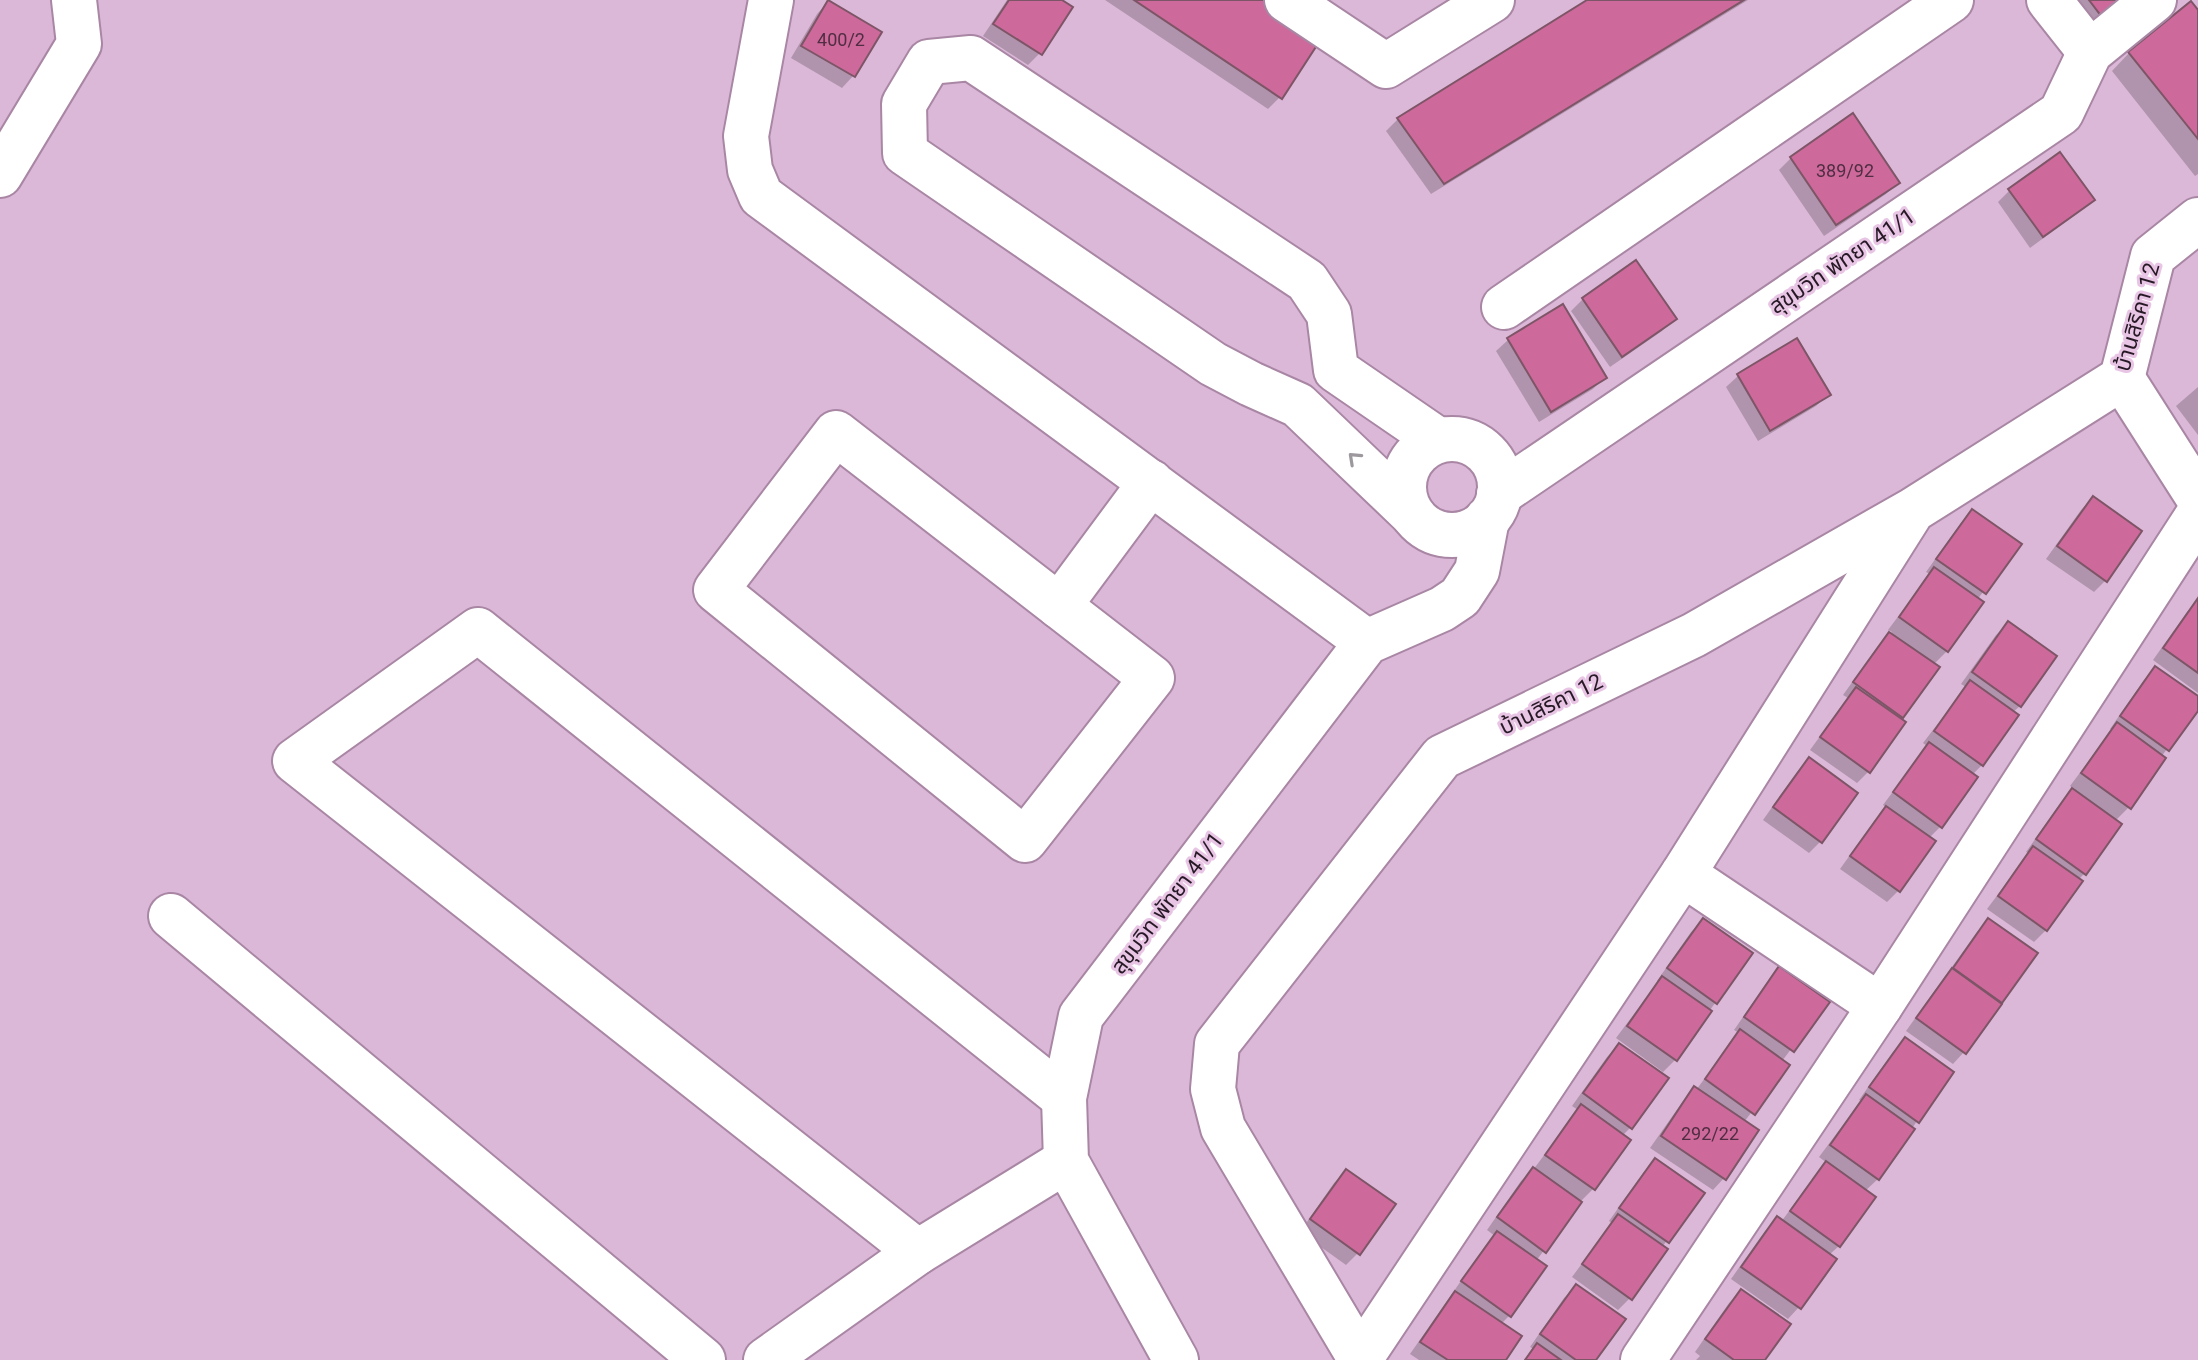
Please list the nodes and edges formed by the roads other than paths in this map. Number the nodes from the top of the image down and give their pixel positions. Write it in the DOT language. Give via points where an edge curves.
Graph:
graph roads {
  1 [pos="74,0"];
  2 [pos="771,0"];
  3 [pos="1287,0"];
  4 [pos="1492,0"];
  5 [pos="1951,0"];
  6 [pos="2049,0"];
  7 [pos="2154,0"];
  8 [pos="2090,52"];
  9 [pos="0,175"];
  10 [pos="2198,220"];
  11 [pos="1504,307"];
  12 [pos="1336,370"];
  13 [pos="2122,378"];
  14 [pos="1298,405"];
  15 [pos="1438,440"];
  16 [pos="1151,482"];
  17 [pos="2198,497"];
  18 [pos="1493,506"];
  19 [pos="1913,510"];
  20 [pos="1410,512"];
  21 [pos="2198,515"];
  22 [pos="1059,606"];
  23 [pos="1367,642"];
  24 [pos="1683,874"];
  25 [pos="171,916"];
  26 [pos="1880,1006"];
  27 [pos="1064,1098"];
  28 [pos="1066,1161"];
  29 [pos="918,1252"];
  30 [pos="703,1360"];
  31 [pos="766,1360"];
  32 [pos="1176,1360"];
  33 [pos="1361,1360"];
  34 [pos="1643,1360"];
  1 -- 9 [label="street" via="79,44"];
  2 -- 16 [label="street" via="746,136 750,170 761,196"];
  3 -- 4 [label="street" via="1386,66"];
  5 -- 11 [label="street"];
  6 -- 8 [label="street"];
  7 -- 8 [label="street, สุขุมวิท พัทยา 41/1"];
  8 -- 18 [label="street, สุขุมวิท พัทยา 41/1" via="2061,113"];
  10 -- 13 [label="street, บ้านสิริคา 12" via="2153,256"];
  12 -- 14 [label="street"];
  12 -- 14 [label="street" via="1329,314 1307,281 971,58 929,62 904,104 905,153 1213,364"];
  12 -- 15 [label="street"];
  13 -- 17 [label="street"];
  13 -- 19 [label="street, บ้านสิริคา 12"];
  20 -- 14 [label="street, one-way"];
  15 -- 18 [label="street" via="1465,440 1488,455 1496,467"];
  15 -- 20 [label="street" via="1419,451 1407,470 1404,491"];
  16 -- 22 [label="street"];
  16 -- 23 [label="street"];
  18 -- 20 [label="street" via="1462,534 1447,535 1420,523"];
  18 -- 23 [label="street, สุขุมวิท พัทยา 41/1" via="1477,571 1460,597"];
  19 -- 24 [label="street"];
  19 -- 33 [label="street, บ้านสิริคา 12" via="1694,635 1442,757 1217,1044 1213,1089 1223,1128"];
  21 -- 26 [label="street"];
  22 -- 22 [label="street" via="1152,678 1025,840 716,590 836,433"];
  23 -- 27 [label="street, สุขุมวิท พัทยา 41/1" via="1081,1016"];
  24 -- 26 [label="street"];
  24 -- 33 [label="street"];
  25 -- 30 [label="street"];
  26 -- 34 [label="street"];
  27 -- 28 [label="street, สุขุมวิท พัทยา 41/1"];
  27 -- 29 [label="street" via="478,630 295,761"];
  28 -- 29 [label="street"];
  28 -- 32 [label="street, สุขุมวิท พัทยา 41/1"];
  29 -- 31 [label="street"];
}
